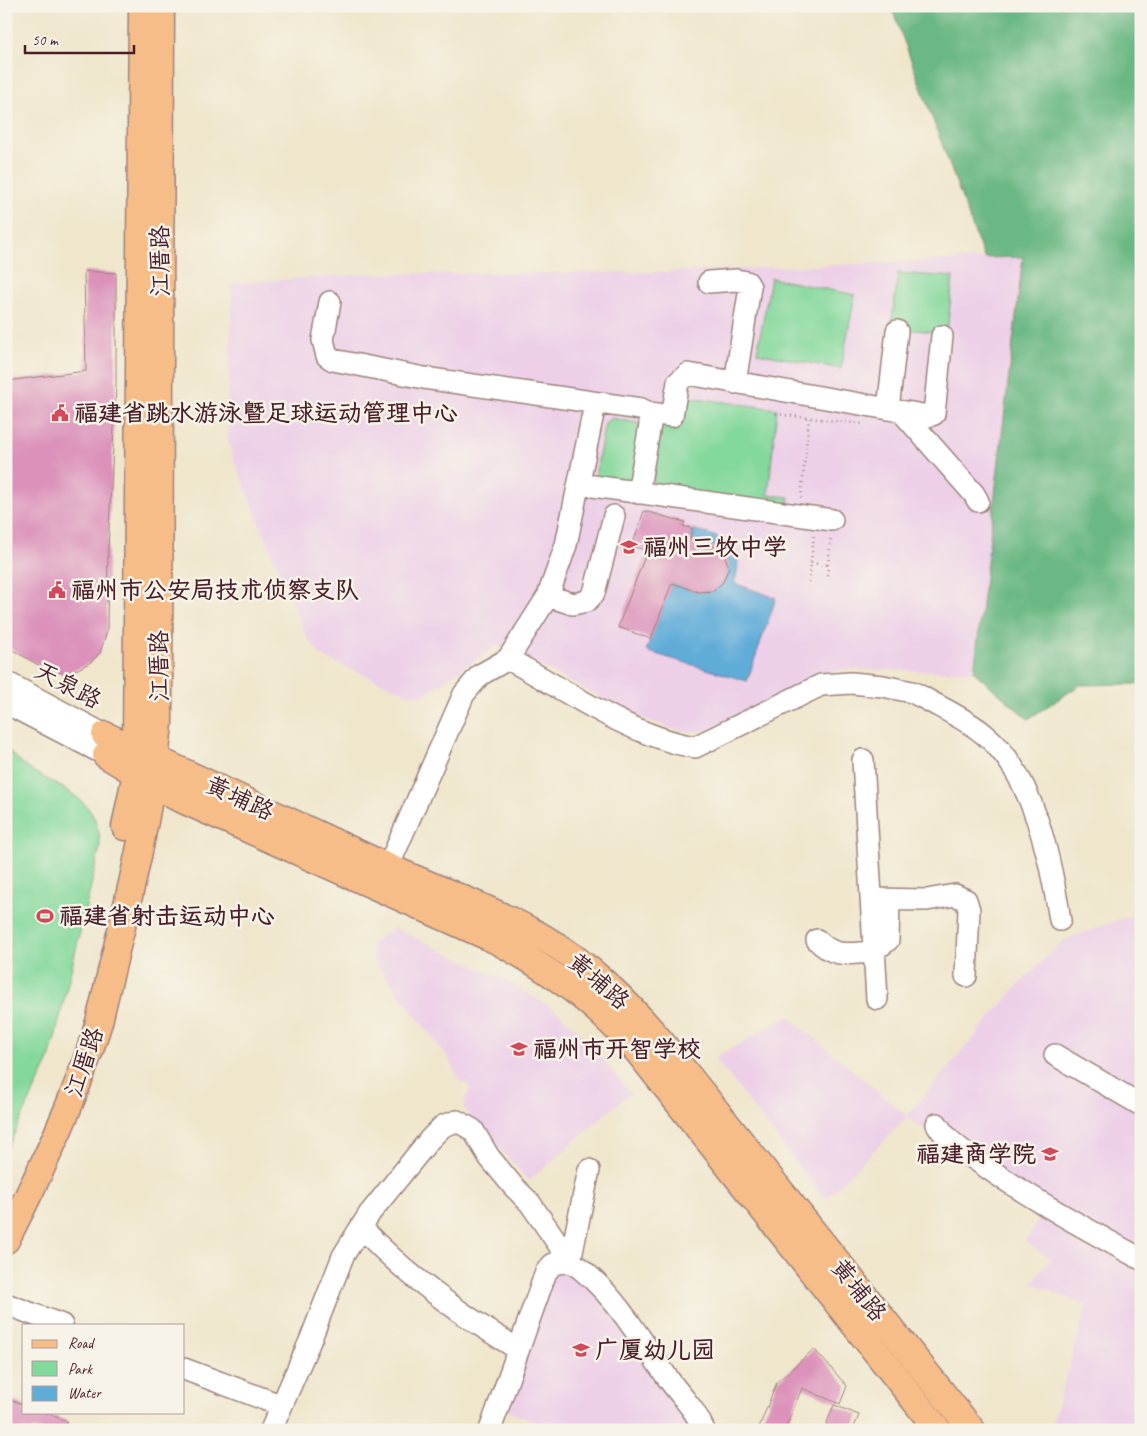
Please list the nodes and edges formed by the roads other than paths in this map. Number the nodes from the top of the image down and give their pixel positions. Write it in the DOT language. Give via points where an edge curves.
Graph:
graph roads {
  1 [pos="142,6"];
  2 [pos="161,6"];
  3 [pos="709,282"];
  4 [pos="330,302"];
  5 [pos="897,331"];
  6 [pos="942,336"];
  7 [pos="735,382"];
  8 [pos="595,404"];
  9 [pos="895,410"];
  10 [pos="649,413"];
  11 [pos="579,484"];
  12 [pos="638,493"];
  13 [pos="978,501"];
  14 [pos="614,516"];
  15 [pos="816,517"];
  16 [pos="548,596"];
  17 [pos="508,659"];
  18 [pos="6,682"];
  19 [pos="6,703"];
  20 [pos="105,745"];
  21 [pos="863,760"];
  22 [pos="145,766"];
  23 [pos="388,867"];
  24 [pos="880,899"];
  25 [pos="1060,920"];
  26 [pos="817,940"];
  27 [pos="874,949"];
  28 [pos="966,976"];
  29 [pos="877,999"];
  30 [pos="1055,1055"];
  31 [pos="1141,1105"];
  32 [pos="937,1124"];
  33 [pos="589,1170"];
  34 [pos="6,1202"];
  35 [pos="361,1227"];
  36 [pos="6,1240"];
  37 [pos="1141,1259"];
  38 [pos="570,1261"];
  39 [pos="6,1304"];
  40 [pos="59,1324"];
  41 [pos="518,1349"];
  42 [pos="185,1369"];
  43 [pos="280,1405"];
  44 [pos="271,1430"];
  45 [pos="490,1430"];
  46 [pos="704,1430"];
  47 [pos="938,1430"];
  48 [pos="972,1430"];
  1 -- 22 [label="main road, 江厝路"];
  2 -- 22 [label="main road, 江厝路" via="159,723"];
  3 -- 7 [label="street" via="736,280 747,282 750,288"];
  4 -- 8 [label="street" via="323,340 327,356 334,360 424,378"];
  5 -- 9 [label="street"];
  6 -- 9 [label="street" via="934,414"];
  7 -- 9 [label="street"];
  7 -- 10 [label="street" via="688,374 678,382 672,416"];
  8 -- 10 [label="street" via="641,409"];
  8 -- 11 [label="street"];
  9 -- 13 [label="street"];
  10 -- 12 [label="street" via="650,425"];
  11 -- 12 [label="street"];
  11 -- 16 [label="street" via="566,545"];
  12 -- 15 [label="street"];
  14 -- 16 [label="street" via="594,593 587,601 573,604"];
  16 -- 17 [label="street"];
  17 -- 23 [label="street" via="480,674 464,694"];
  17 -- 25 [label="street" via="640,730 695,746 821,685 851,682 912,692 984,734 1010,764 1040,826 1051,865"];
  18 -- 20 [label="street, 天泉路"];
  19 -- 20 [label="street"];
  20 -- 22 [label="main road, 黄埔路"];
  21 -- 24 [label="street"];
  22 -- 23 [label="main road, 黄埔路"];
  22 -- 34 [label="main road, 江厝路" via="130,805 70,1066 53,1109"];
  22 -- 36 [label="main road, 江厝路" via="99,1022 48,1157"];
  22 -- 47 [label="main road, 黄埔路" via="176,797 495,940 542,966 585,997 638,1052"];
  23 -- 48 [label="main road, 黄埔路" via="546,938 609,986 662,1043"];
  24 -- 27 [label="street"];
  24 -- 28 [label="street" via="927,900 955,896 966,900 969,910"];
  26 -- 27 [label="street" via="837,954"];
  27 -- 29 [label="street"];
  30 -- 31 [label="street"];
  32 -- 37 [label="street" via="954,1144 1031,1198"];
  33 -- 38 [label="street"];
  35 -- 38 [label="street" via="430,1139 443,1126 458,1121 473,1130 489,1157 530,1203"];
  35 -- 41 [label="street" via="387,1255 443,1299"];
  35 -- 43 [label="street" via="343,1256 310,1341"];
  38 -- 41 [label="street" via="553,1264 546,1272"];
  38 -- 46 [label="street" via="586,1272 622,1311 669,1380 696,1412"];
  39 -- 40 [label="street"];
  41 -- 45 [label="street"];
  42 -- 43 [label="street"];
  43 -- 44 [label="street"];
}
